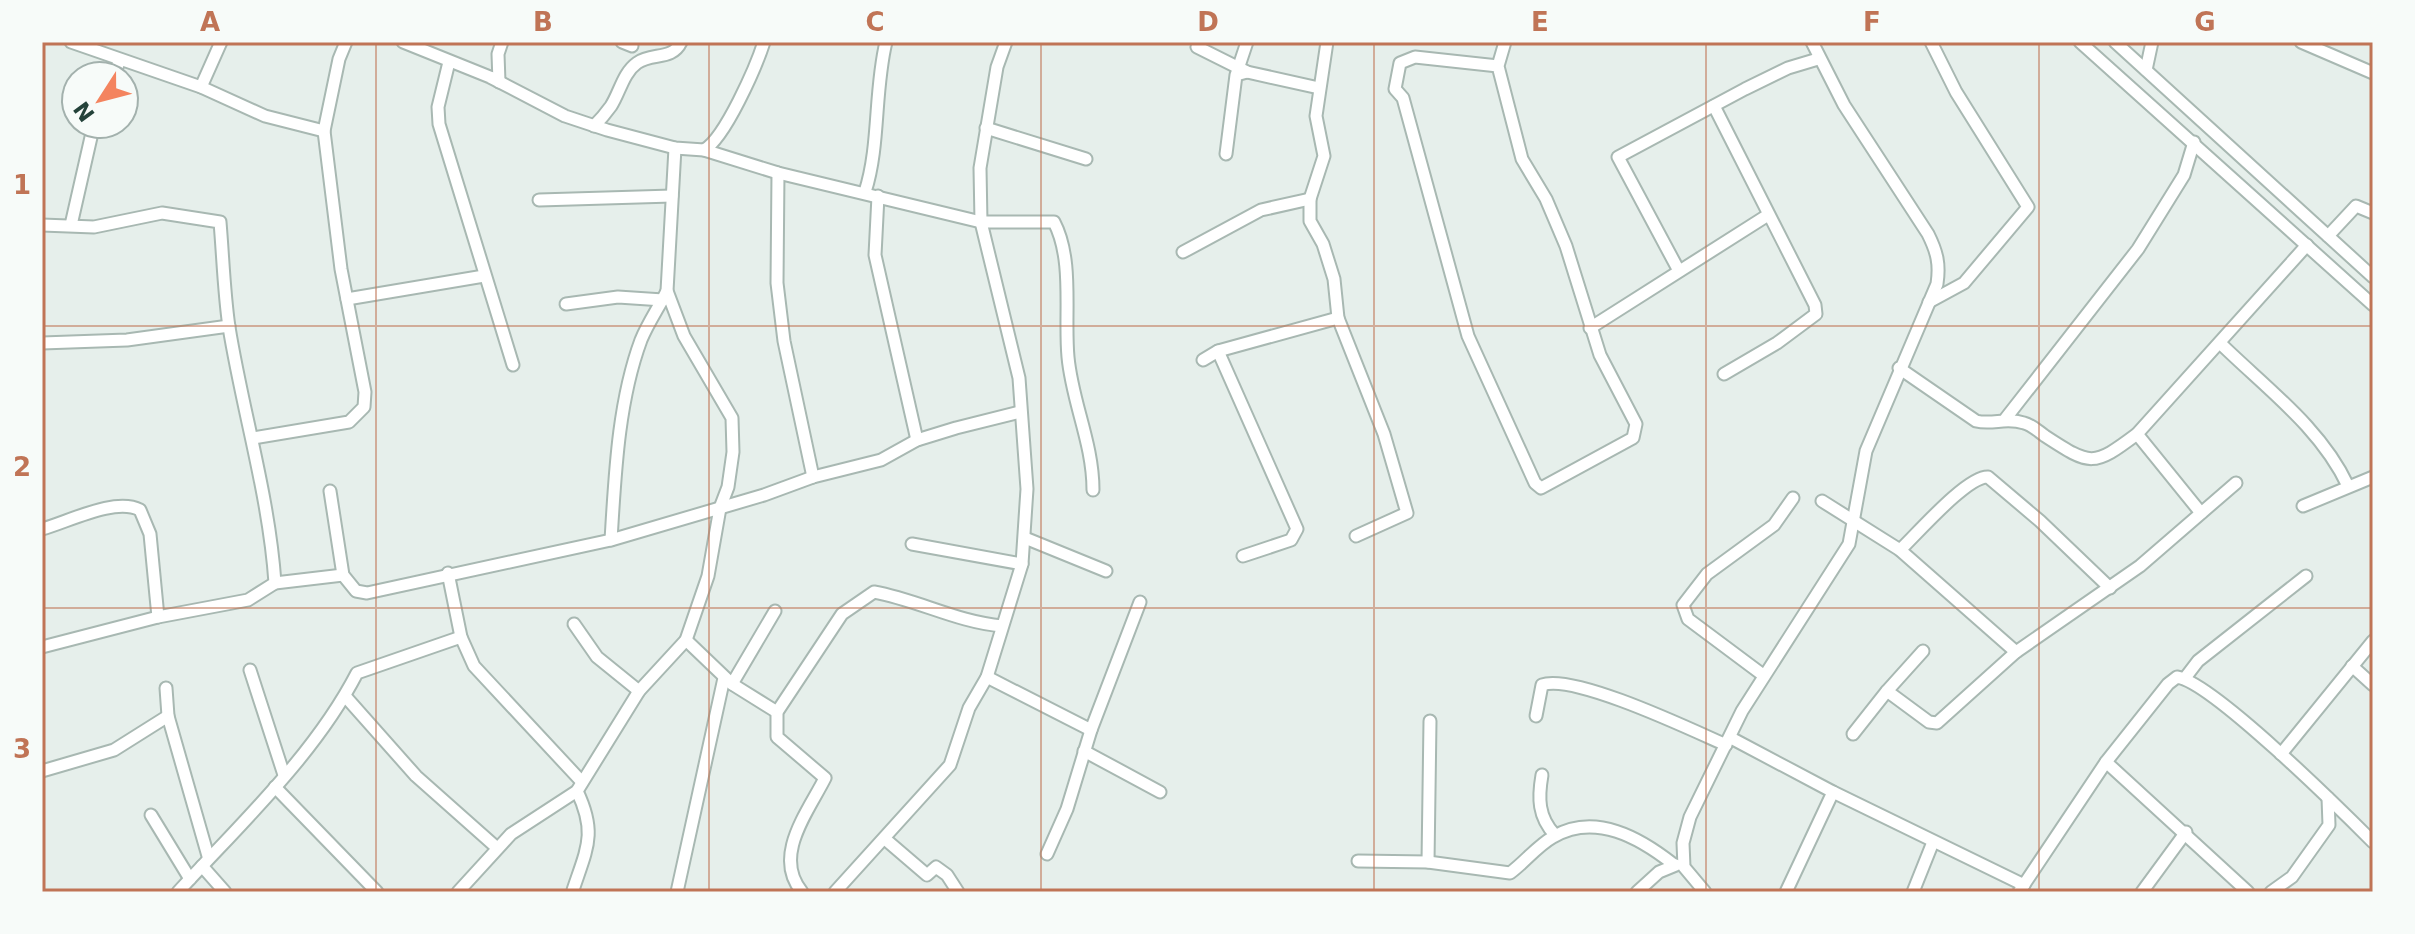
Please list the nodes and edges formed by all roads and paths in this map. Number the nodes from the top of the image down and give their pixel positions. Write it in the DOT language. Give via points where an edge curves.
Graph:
graph roads {
  1 [pos="71,42"];
  2 [pos="221,42"];
  3 [pos="346,42"];
  4 [pos="403,42"];
  5 [pos="502,42"];
  6 [pos="681,42"];
  7 [pos="764,42"];
  8 [pos="886,42"];
  9 [pos="1006,42"];
  10 [pos="1247,42"];
  11 [pos="1327,42"];
  12 [pos="1505,42"];
  13 [pos="1812,42"];
  14 [pos="1931,42"];
  15 [pos="2080,42"];
  16 [pos="2115,42"];
  17 [pos="2152,42"];
  18 [pos="2301,42"];
  19 [pos="1197,47"];
  20 [pos="1818,59"];
  21 [pos="120,60"];
  22 [pos="449,62"];
  23 [pos="1498,66"];
  24 [pos="140,67"];
  25 [pos="2146,70"];
  26 [pos="1240,71"];
  27 [pos="2373,73"];
  28 [pos="499,82"];
  29 [pos="201,87"];
  30 [pos="1319,88"];
  31 [pos="1714,106"];
  32 [pos="594,126"];
  33 [pos="986,128"];
  34 [pos="324,131"];
  35 [pos="90,140"];
  36 [pos="2194,142"];
  37 [pos="675,148"];
  38 [pos="704,150"];
  39 [pos="1226,154"];
  40 [pos="1086,159"];
  41 [pos="778,173"];
  42 [pos="865,192"];
  43 [pos="672,196"];
  44 [pos="878,196"];
  45 [pos="1310,199"];
  46 [pos="539,200"];
  47 [pos="2373,213"];
  48 [pos="1768,215"];
  49 [pos="981,222"];
  50 [pos="42,225"];
  51 [pos="71,225"];
  52 [pos="2328,236"];
  53 [pos="2307,245"];
  54 [pos="1183,252"];
  55 [pos="1679,271"];
  56 [pos="484,276"];
  57 [pos="2373,277"];
  58 [pos="665,295"];
  59 [pos="347,299"];
  60 [pos="1929,302"];
  61 [pos="566,304"];
  62 [pos="2373,305"];
  63 [pos="1338,318"];
  64 [pos="229,326"];
  65 [pos="1590,328"];
  66 [pos="42,343"];
  67 [pos="2221,344"];
  68 [pos="1218,351"];
  69 [pos="1203,360"];
  70 [pos="513,365"];
  71 [pos="1899,368"];
  72 [pos="1724,374"];
  73 [pos="1020,412"];
  74 [pos="2006,418"];
  75 [pos="2137,434"];
  76 [pos="253,438"];
  77 [pos="917,440"];
  78 [pos="813,477"];
  79 [pos="2373,477"];
  80 [pos="2236,483"];
  81 [pos="2348,486"];
  82 [pos="1093,490"];
  83 [pos="330,491"];
  84 [pos="1793,498"];
  85 [pos="1822,501"];
  86 [pos="2303,506"];
  87 [pos="720,508"];
  88 [pos="2201,513"];
  89 [pos="1855,522"];
  90 [pos="42,529"];
  91 [pos="1356,536"];
  92 [pos="1025,538"];
  93 [pos="611,540"];
  94 [pos="912,544"];
  95 [pos="1900,550"];
  96 [pos="1243,556"];
  97 [pos="1022,564"];
  98 [pos="1106,571"];
  99 [pos="448,573"];
  100 [pos="343,575"];
  101 [pos="2306,576"];
  102 [pos="275,583"];
  103 [pos="2110,588"];
  104 [pos="1140,602"];
  105 [pos="775,611"];
  106 [pos="158,617"];
  107 [pos="574,624"];
  108 [pos="1002,626"];
  109 [pos="461,637"];
  110 [pos="686,640"];
  111 [pos="2373,641"];
  112 [pos="42,647"];
  113 [pos="1923,651"];
  114 [pos="2016,652"];
  115 [pos="2352,666"];
  116 [pos="250,670"];
  117 [pos="1763,675"];
  118 [pos="987,677"];
  119 [pos="2185,678"];
  120 [pos="728,681"];
  121 [pos="2373,685"];
  122 [pos="166,688"];
  123 [pos="639,691"];
  124 [pos="1887,691"];
  125 [pos="345,696"];
  126 [pos="777,712"];
  127 [pos="168,716"];
  128 [pos="1536,716"];
  129 [pos="1430,721"];
  130 [pos="1091,730"];
  131 [pos="1853,734"];
  132 [pos="1728,742"];
  133 [pos="1084,751"];
  134 [pos="2281,754"];
  135 [pos="2106,762"];
  136 [pos="42,771"];
  137 [pos="284,775"];
  138 [pos="1542,775"];
  139 [pos="275,787"];
  140 [pos="579,787"];
  141 [pos="1160,792"];
  142 [pos="1833,792"];
  143 [pos="2328,798"];
  144 [pos="151,815"];
  145 [pos="2350,819"];
  146 [pos="2329,825"];
  147 [pos="2186,832"];
  148 [pos="1555,835"];
  149 [pos="885,839"];
  150 [pos="1933,842"];
  151 [pos="2373,842"];
  152 [pos="496,847"];
  153 [pos="1047,854"];
  154 [pos="205,861"];
  155 [pos="1358,861"];
  156 [pos="1428,862"];
  157 [pos="1679,866"];
  158 [pos="190,879"];
  159 [pos="2022,888"];
  160 [pos="573,890"];
  161 [pos="178,892"];
  162 [pos="225,892"];
  163 [pos="377,892"];
  164 [pos="458,892"];
  165 [pos="677,892"];
  166 [pos="802,892"];
  167 [pos="835,892"];
  168 [pos="958,892"];
  169 [pos="1637,892"];
  170 [pos="1705,892"];
  171 [pos="1786,892"];
  172 [pos="1913,892"];
  173 [pos="2142,892"];
  174 [pos="2248,892"];
  175 [pos="2271,892"];
  1 -- 21 [label="street"];
  2 -- 29 [label="street"];
  3 -- 34 [label="street"];
  4 -- 22 [label="street"];
  5 -- 28 [label="street"];
  6 -- 32 [label="street" via="665,56 636,63"];
  7 -- 38 [label="street" via="734,112"];
  8 -- 42 [label="street"];
  9 -- 33 [label="street"];
  10 -- 26 [label="street"];
  11 -- 30 [label="street"];
  12 -- 23 [label="street"];
  13 -- 20 [label="street"];
  14 -- 60 [label="street" via="2028,207 1964,283"];
  15 -- 36 [label="street"];
  16 -- 25 [label="street"];
  17 -- 25 [label="street"];
  18 -- 27 [label="street"];
  19 -- 26 [label="street"];
  20 -- 31 [label="street" via="1788,68"];
  20 -- 60 [label="street" via="1938,254 1937,284"];
  22 -- 28 [label="street"];
  22 -- 56 [label="street" via="439,124"];
  23 -- 65 [label="street" via="1522,159 1557,223"];
  23 -- 65 [label="street" via="1415,57 1400,63 1395,89 1403,98 1468,336 1541,488 1636,432"];
  24 -- 29 [label="street"];
  25 -- 52 [label="street"];
  26 -- 30 [label="street"];
  26 -- 39 [label="street"];
  28 -- 32 [label="street"];
  29 -- 34 [label="street" via="265,116"];
  30 -- 45 [label="street" via="1316,116 1324,156"];
  31 -- 48 [label="street"];
  31 -- 55 [label="street" via="1618,157"];
  32 -- 37 [label="street"];
  33 -- 40 [label="street"];
  33 -- 49 [label="street"];
  34 -- 59 [label="street"];
  35 -- 51 [label="street"];
  36 -- 53 [label="street"];
  36 -- 74 [label="street" via="2184,175 2138,249"];
  37 -- 38 [label="street"];
  37 -- 43 [label="street"];
  38 -- 41 [label="street"];
  41 -- 42 [label="street"];
  41 -- 78 [label="street" via="777,283"];
  42 -- 44 [label="street"];
  43 -- 46 [label="street"];
  43 -- 58 [label="street"];
  44 -- 49 [label="street"];
  44 -- 77 [label="street" via="875,255"];
  45 -- 54 [label="street" via="1261,210"];
  45 -- 63 [label="street" via="1310,221 1334,279"];
  47 -- 52 [label="street" via="2356,206"];
  48 -- 55 [label="street"];
  48 -- 72 [label="street" via="1816,314"];
  49 -- 73 [label="street" via="1012,338"];
  49 -- 82 [label="street" via="1057,226 1068,359 1093,461"];
  50 -- 51 [label="street"];
  51 -- 64 [label="street" via="94,227 162,213 220,222"];
  52 -- 57 [label="street"];
  53 -- 62 [label="street"];
  53 -- 67 [label="street"];
  55 -- 65 [label="street"];
  56 -- 59 [label="street"];
  56 -- 70 [label="street"];
  58 -- 61 [label="street"];
  58 -- 87 [label="street" via="732,418 733,452"];
  58 -- 93 [label="street" via="642,339 633,371"];
  59 -- 76 [label="street" via="365,392 360,413 333,426"];
  60 -- 71 [label="street"];
  63 -- 68 [label="street"];
  63 -- 91 [label="street" via="1362,372 1406,507 1404,517"];
  64 -- 66 [label="street" via="127,340"];
  64 -- 76 [label="street"];
  67 -- 75 [label="street"];
  67 -- 81 [label="street" via="2317,436"];
  68 -- 69 [label="street"];
  68 -- 96 [label="street" via="1297,529 1291,540"];
  71 -- 74 [label="street" via="1976,421 1989,424"];
  71 -- 89 [label="street" via="1858,479"];
  73 -- 77 [label="street"];
  73 -- 92 [label="street"];
  74 -- 75 [label="street" via="2028,424 2081,458 2095,460"];
  75 -- 88 [label="street"];
  76 -- 102 [label="street"];
  77 -- 78 [label="street" via="881,460"];
  78 -- 87 [label="street"];
  79 -- 81 [label="street"];
  80 -- 88 [label="street"];
  81 -- 86 [label="street"];
  83 -- 100 [label="street"];
  84 -- 117 [label="street" via="1774,525 1707,574 1683,605 1688,619"];
  85 -- 89 [label="street"];
  87 -- 93 [label="street"];
  87 -- 110 [label="street" via="708,576"];
  88 -- 103 [label="street"];
  89 -- 95 [label="street"];
  89 -- 117 [label="street" via="1838,563"];
  90 -- 106 [label="street" via="130,505 140,510 150,534"];
  92 -- 97 [label="street"];
  92 -- 98 [label="street"];
  93 -- 99 [label="street"];
  94 -- 97 [label="street"];
  95 -- 103 [label="street" via="1967,486 1988,477"];
  95 -- 114 [label="street"];
  97 -- 108 [label="street"];
  99 -- 100 [label="street" via="367,593 356,591"];
  99 -- 109 [label="street"];
  100 -- 102 [label="street"];
  101 -- 119 [label="street" via="2198,661"];
  102 -- 106 [label="street" via="248,600"];
  103 -- 114 [label="street"];
  104 -- 130 [label="street"];
  105 -- 120 [label="street"];
  106 -- 112 [label="street"];
  107 -- 123 [label="street" via="597,657"];
  108 -- 118 [label="street"];
  108 -- 126 [label="street" via="974,623 874,592 842,614"];
  109 -- 125 [label="street" via="357,673"];
  109 -- 140 [label="street" via="474,666"];
  110 -- 120 [label="street"];
  110 -- 123 [label="street"];
  111 -- 115 [label="street"];
  113 -- 124 [label="street"];
  114 -- 124 [label="street" via="1937,723"];
  115 -- 121 [label="street"];
  115 -- 134 [label="street"];
  116 -- 137 [label="street"];
  117 -- 132 [label="street"];
  118 -- 130 [label="street"];
  118 -- 149 [label="street" via="969,708 950,765"];
  119 -- 134 [label="street"];
  119 -- 135 [label="street" via="2168,684"];
  120 -- 126 [label="street"];
  120 -- 165 [label="street"];
  122 -- 127 [label="street"];
  123 -- 140 [label="street"];
  124 -- 131 [label="street"];
  125 -- 137 [label="street"];
  125 -- 152 [label="street" via="416,776"];
  126 -- 166 [label="street" via="777,737 825,778 788,852"];
  127 -- 136 [label="street" via="114,750"];
  127 -- 154 [label="street"];
  128 -- 132 [label="street" via="1542,685 1551,682"];
  129 -- 156 [label="street"];
  130 -- 133 [label="street"];
  132 -- 142 [label="street"];
  132 -- 157 [label="street" via="1700,790"];
  133 -- 141 [label="street"];
  133 -- 153 [label="street"];
  134 -- 143 [label="street"];
  135 -- 147 [label="street"];
  135 -- 159 [label="street"];
  137 -- 139 [label="street"];
  138 -- 148 [label="street" via="1540,809 1544,824"];
  139 -- 154 [label="street"];
  139 -- 163 [label="street"];
  140 -- 152 [label="street"];
  140 -- 160 [label="street" via="591,834"];
  142 -- 150 [label="street"];
  142 -- 171 [label="street"];
  143 -- 145 [label="street"];
  143 -- 146 [label="street"];
  144 -- 158 [label="street"];
  145 -- 146 [label="street"];
  145 -- 151 [label="street"];
  146 -- 175 [label="street" via="2292,877"];
  147 -- 173 [label="street"];
  147 -- 174 [label="street"];
  148 -- 156 [label="street" via="1510,873"];
  148 -- 157 [label="street" via="1586,828 1628,832"];
  149 -- 167 [label="street"];
  149 -- 168 [label="street" via="927,875 936,867"];
  150 -- 159 [label="street"];
  150 -- 172 [label="street"];
  152 -- 164 [label="street"];
  154 -- 158 [label="street"];
  154 -- 162 [label="street"];
  155 -- 156 [label="street"];
  157 -- 169 [label="street"];
  157 -- 170 [label="street"];
  158 -- 161 [label="street"];
}
